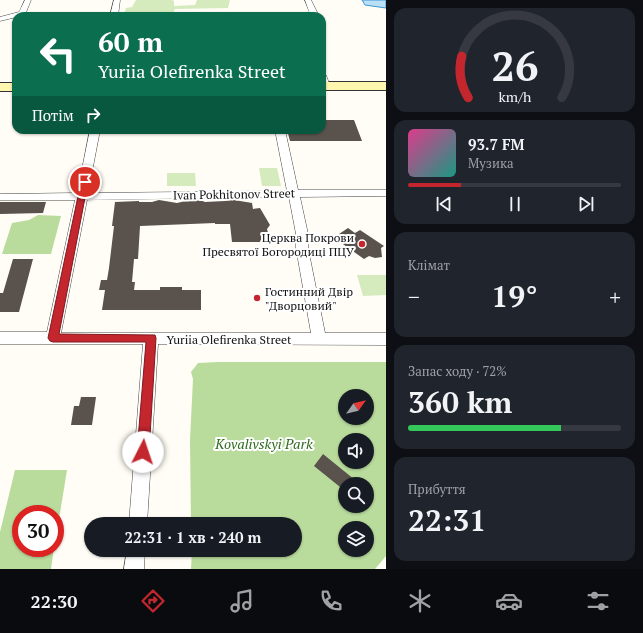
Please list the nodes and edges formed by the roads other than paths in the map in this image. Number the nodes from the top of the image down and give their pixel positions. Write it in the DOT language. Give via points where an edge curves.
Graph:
graph roads {
  1 [pos="28,0"];
  2 [pos="118,0"];
  3 [pos="308,0"];
  4 [pos="22,12"];
  5 [pos="115,12"];
  6 [pos="313,12"];
  7 [pos="12,16"];
  8 [pos="0,19"];
  9 [pos="326,82"];
  10 [pos="12,86"];
  11 [pos="386,86"];
  12 [pos="0,87"];
  13 [pos="94,134"];
  14 [pos="281,134"];
  15 [pos="386,193"];
  16 [pos="294,194"];
  17 [pos="0,196"];
  18 [pos="82,196"];
  19 [pos="0,338"];
  20 [pos="53,338"];
  21 [pos="151,338"];
  22 [pos="319,339"];
  23 [pos="386,339"];
  24 [pos="138,517"];
  25 [pos="135,557"];
  26 [pos="134,569"];
  1 -- 4 [label="street"];
  2 -- 5 [label="street"];
  3 -- 6 [label="street"];
  7 -- 8 [label="street"];
  9 -- 11 [label="main road"];
  10 -- 12 [label="main road"];
  13 -- 18 [label="street"];
  14 -- 16 [label="street"];
  15 -- 16 [label="street, Ivan Pokhitonov Street"];
  16 -- 18 [label="street, Ivan Pokhitonov Street"];
  16 -- 22 [label="street"];
  17 -- 18 [label="street, Ivan Pokhitonov Street"];
  18 -- 20 [label="street"];
  19 -- 20 [label="street, Yuriia Olefirenka Street"];
  20 -- 21 [label="street, Yuriia Olefirenka Street"];
  21 -- 22 [label="street, Yuriia Olefirenka Street"];
  21 -- 24 [label="street"];
  22 -- 23 [label="street, Yuriia Olefirenka Street"];
  25 -- 26 [label="street"];
}
